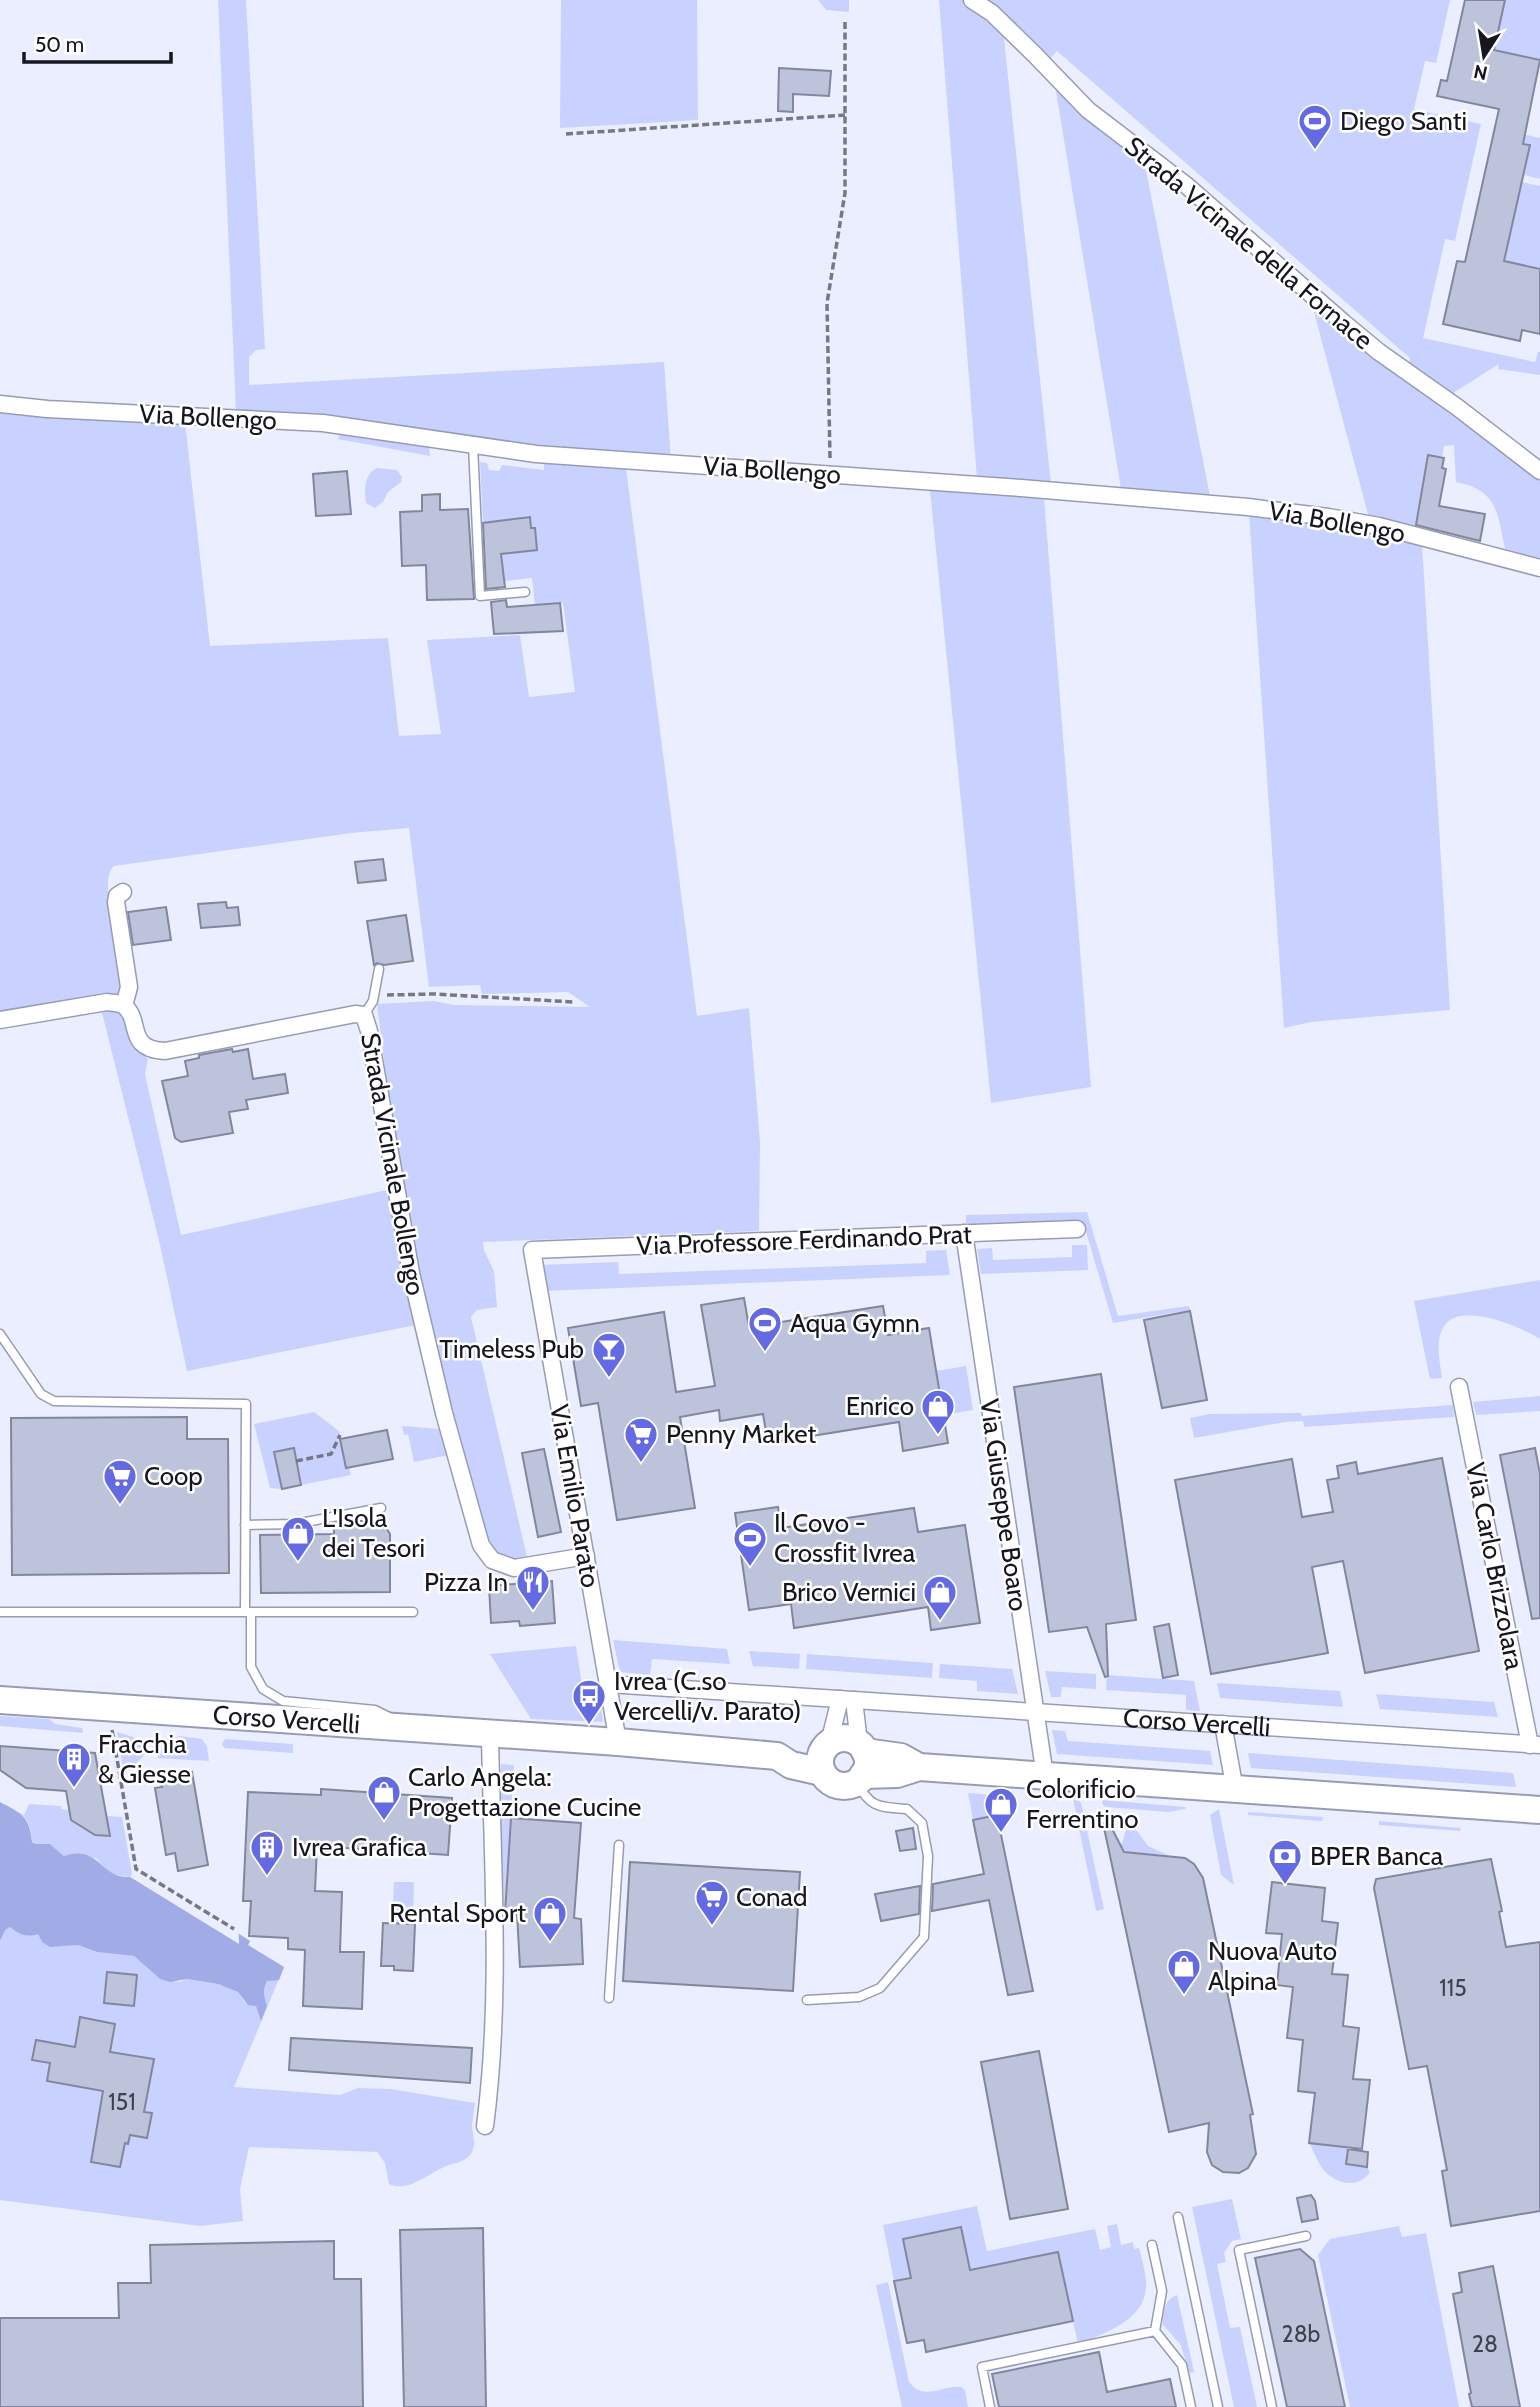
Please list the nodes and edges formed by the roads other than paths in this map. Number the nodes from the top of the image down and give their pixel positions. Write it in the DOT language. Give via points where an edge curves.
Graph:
graph roads {
  1 [pos="972,0"];
  2 [pos="0,404"];
  3 [pos="473,445"];
  4 [pos="1540,471"];
  5 [pos="1540,568"];
  6 [pos="525,592"];
  7 [pos="123,892"];
  8 [pos="379,969"];
  9 [pos="124,1006"];
  10 [pos="364,1015"];
  11 [pos="0,1020"];
  12 [pos="1077,1229"];
  13 [pos="964,1233"];
  14 [pos="532,1250"];
  15 [pos="0,1334"];
  16 [pos="1459,1387"];
  17 [pos="380,1508"];
  18 [pos="245,1525"];
  19 [pos="586,1556"];
  20 [pos="0,1612"];
  21 [pos="248,1612"];
  22 [pos="414,1612"];
  23 [pos="608,1684"];
  24 [pos="0,1700"];
  25 [pos="847,1700"];
  26 [pos="1035,1712"];
  27 [pos="1223,1724"];
  28 [pos="418,1729"];
  29 [pos="489,1734"];
  30 [pos="618,1742"];
  31 [pos="1535,1745"];
  32 [pos="825,1755"];
  33 [pos="861,1763"];
  34 [pos="1045,1776"];
  35 [pos="1235,1790"];
  36 [pos="1540,1810"];
  37 [pos="619,1845"];
  38 [pos="609,1998"];
  39 [pos="807,2000"];
  40 [pos="485,2126"];
  41 [pos="1178,2217"];
  42 [pos="1306,2236"];
  43 [pos="1152,2245"];
  44 [pos="1155,2331"];
  45 [pos="990,2407"];
  46 [pos="1191,2407"];
  47 [pos="1218,2407"];
  48 [pos="1272,2407"];
  1 -- 4 [label="street, Strada Vicinale della Fornace" via="992,13 1088,110 1186,185 1361,337"];
  2 -- 3 [label="street, Via Bollengo" via="323,423"];
  3 -- 5 [label="street, Via Bollengo" via="536,454 1168,500 1328,517"];
  3 -- 6 [label="lane" via="480,596"];
  7 -- 9 [label="street" via="116,902 129,987"];
  8 -- 10 [label="lane" via="373,1001"];
  9 -- 10 [label="street, Strada Vicinale Bollengo" via="144,1045 165,1051"];
  9 -- 11 [label="street" via="107,1002"];
  10 -- 19 [label="street, Strada Vicinale Bollengo" via="411,1273 481,1545 492,1560 514,1568"];
  12 -- 13 [label="street, Via Professore Ferdinando Prat"];
  13 -- 14 [label="street, Via Professore Ferdinando Prat"];
  13 -- 26 [label="street, Via Giuseppe Boaro"];
  14 -- 19 [label="street, Via Emilio Parato"];
  15 -- 18 [label="lane" via="41,1394 54,1401 246,1404"];
  16 -- 31 [label="street, Via Carlo Brizzolara"];
  17 -- 18 [label="lane" via="295,1524"];
  18 -- 21 [label="lane"];
  19 -- 23 [label="street, Via Emilio Parato"];
  20 -- 21 [label="lane"];
  21 -- 22 [label="lane"];
  21 -- 28 [label="lane" via="251,1667 263,1689 283,1701 375,1710"];
  23 -- 25 [label="street, Corso Vercelli"];
  23 -- 30 [label="street, Via Emilio Parato"];
  24 -- 28 [label="main road, Corso Vercelli"];
  25 -- 26 [label="street, Corso Vercelli"];
  25 -- 32 [label="street"];
  25 -- 33 [label="street"];
  26 -- 27 [label="street, Corso Vercelli"];
  26 -- 34 [label="street, Via Giuseppe Boaro"];
  27 -- 31 [label="street, Corso Vercelli"];
  27 -- 35 [label="street"];
  28 -- 29 [label="main road, Corso Vercelli"];
  29 -- 30 [label="main road, Corso Vercelli"];
  29 -- 40 [label="street" via="495,2021"];
  30 -- 32 [label="main road, Corso Vercelli" via="777,1756 792,1765"];
  32 -- 33 [label="main road" via="843,1738"];
  32 -- 33 [label="main road" via="834,1784 844,1786"];
  33 -- 34 [label="main road" via="901,1757 919,1767"];
  33 -- 39 [label="lane" via="867,1800 879,1807 907,1809 922,1823 928,1856 924,1937 880,1988 859,1997"];
  34 -- 35 [label="main road"];
  35 -- 36 [label="main road"];
  37 -- 38 [label="lane"];
  41 -- 47 [label="lane"];
  42 -- 48 [label="lane" via="1238,2250"];
  43 -- 44 [label="lane" via="1162,2291"];
  44 -- 45 [label="lane" via="982,2367"];
  44 -- 46 [label="lane" via="1182,2365"];
}
